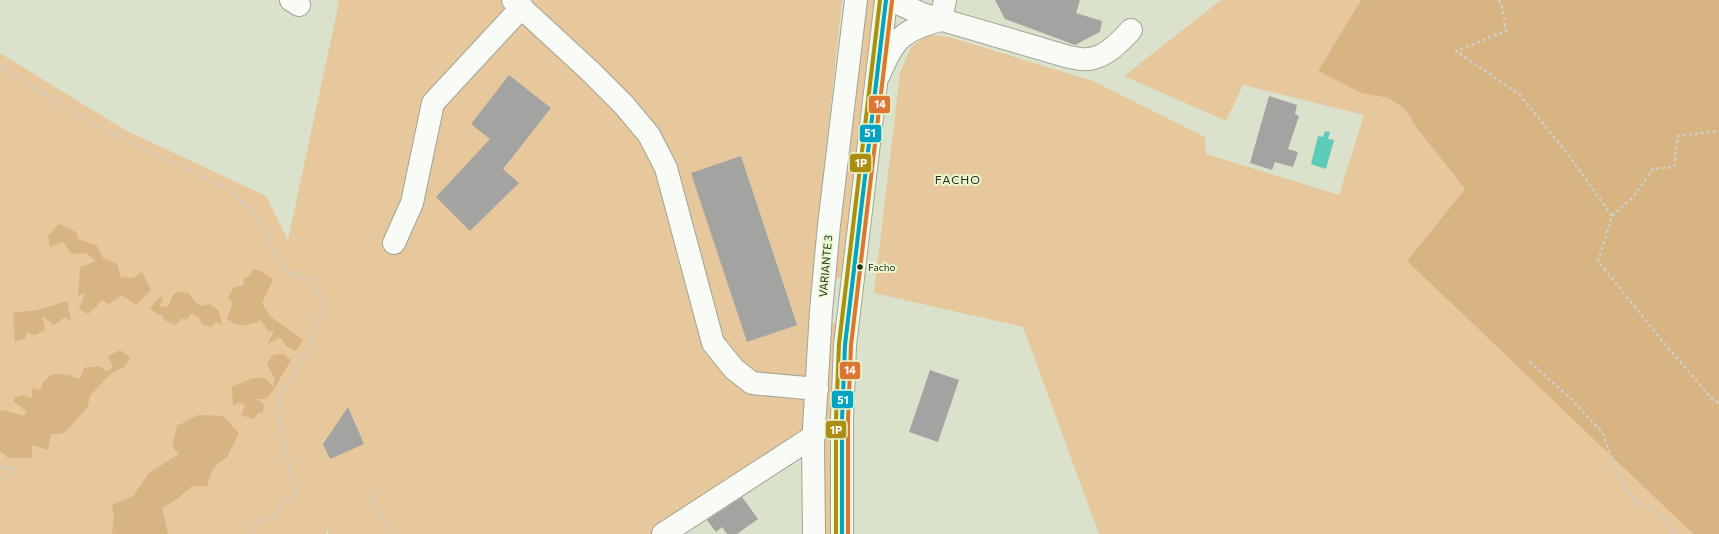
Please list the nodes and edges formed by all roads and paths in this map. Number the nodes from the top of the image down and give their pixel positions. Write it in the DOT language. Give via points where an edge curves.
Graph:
graph roads {
  1 [pos="856,0"];
  2 [pos="886,0"];
  3 [pos="896,0"];
  4 [pos="1499,0"];
  5 [pos="518,4"];
  6 [pos="943,10"];
  7 [pos="1131,30"];
  8 [pos="0,66"];
  9 [pos="876,81"];
  10 [pos="1719,131"];
  11 [pos="1612,216"];
  12 [pos="394,243"];
  13 [pos="1530,362"];
  14 [pos="816,389"];
  15 [pos="1719,403"];
  16 [pos="814,436"];
  17 [pos="0,467"];
  18 [pos="0,482"];
  19 [pos="368,491"];
  20 [pos="251,534"];
  21 [pos="390,534"];
  22 [pos="663,534"];
  23 [pos="814,534"];
  24 [pos="842,534"];
  25 [pos="1675,534"];
  1 -- 14 [label="street, VARIANTE 3" via="829,225"];
  2 -- 9 [label="street"];
  3 -- 6 [label="street" via="902,5"];
  4 -- 11 [label="path" via="1506,31 1456,51 1520,95 1570,157"];
  5 -- 12 [label="street" via="433,103 412,203"];
  5 -- 14 [label="street" via="600,80 649,135 666,168 713,343 734,369 752,383"];
  6 -- 7 [label="street" via="1069,58 1088,59 1104,54"];
  6 -- 9 [label="street" via="899,38 889,51"];
  8 -- 20 [label="path" via="93,124 228,190 257,214 285,269 312,282 326,304 307,351 278,398 280,423 295,494 274,515 251,525"];
  9 -- 24 [label="street" via="845,345"];
  10 -- 11 [label="path" via="1678,136 1674,167 1653,169 1634,196"];
  11 -- 15 [label="path" via="1598,261 1698,383"];
  13 -- 25 [label="path" via="1569,397 1602,432 1621,482 1637,502 1658,512"];
  14 -- 16 [label="street, VARIANTE 3"];
  16 -- 22 [label="street"];
  16 -- 23 [label="street, VARIANTE 3"];
  17 -- 18 [label="path" via="15,468"];
  19 -- 21 [label="path"];
}
